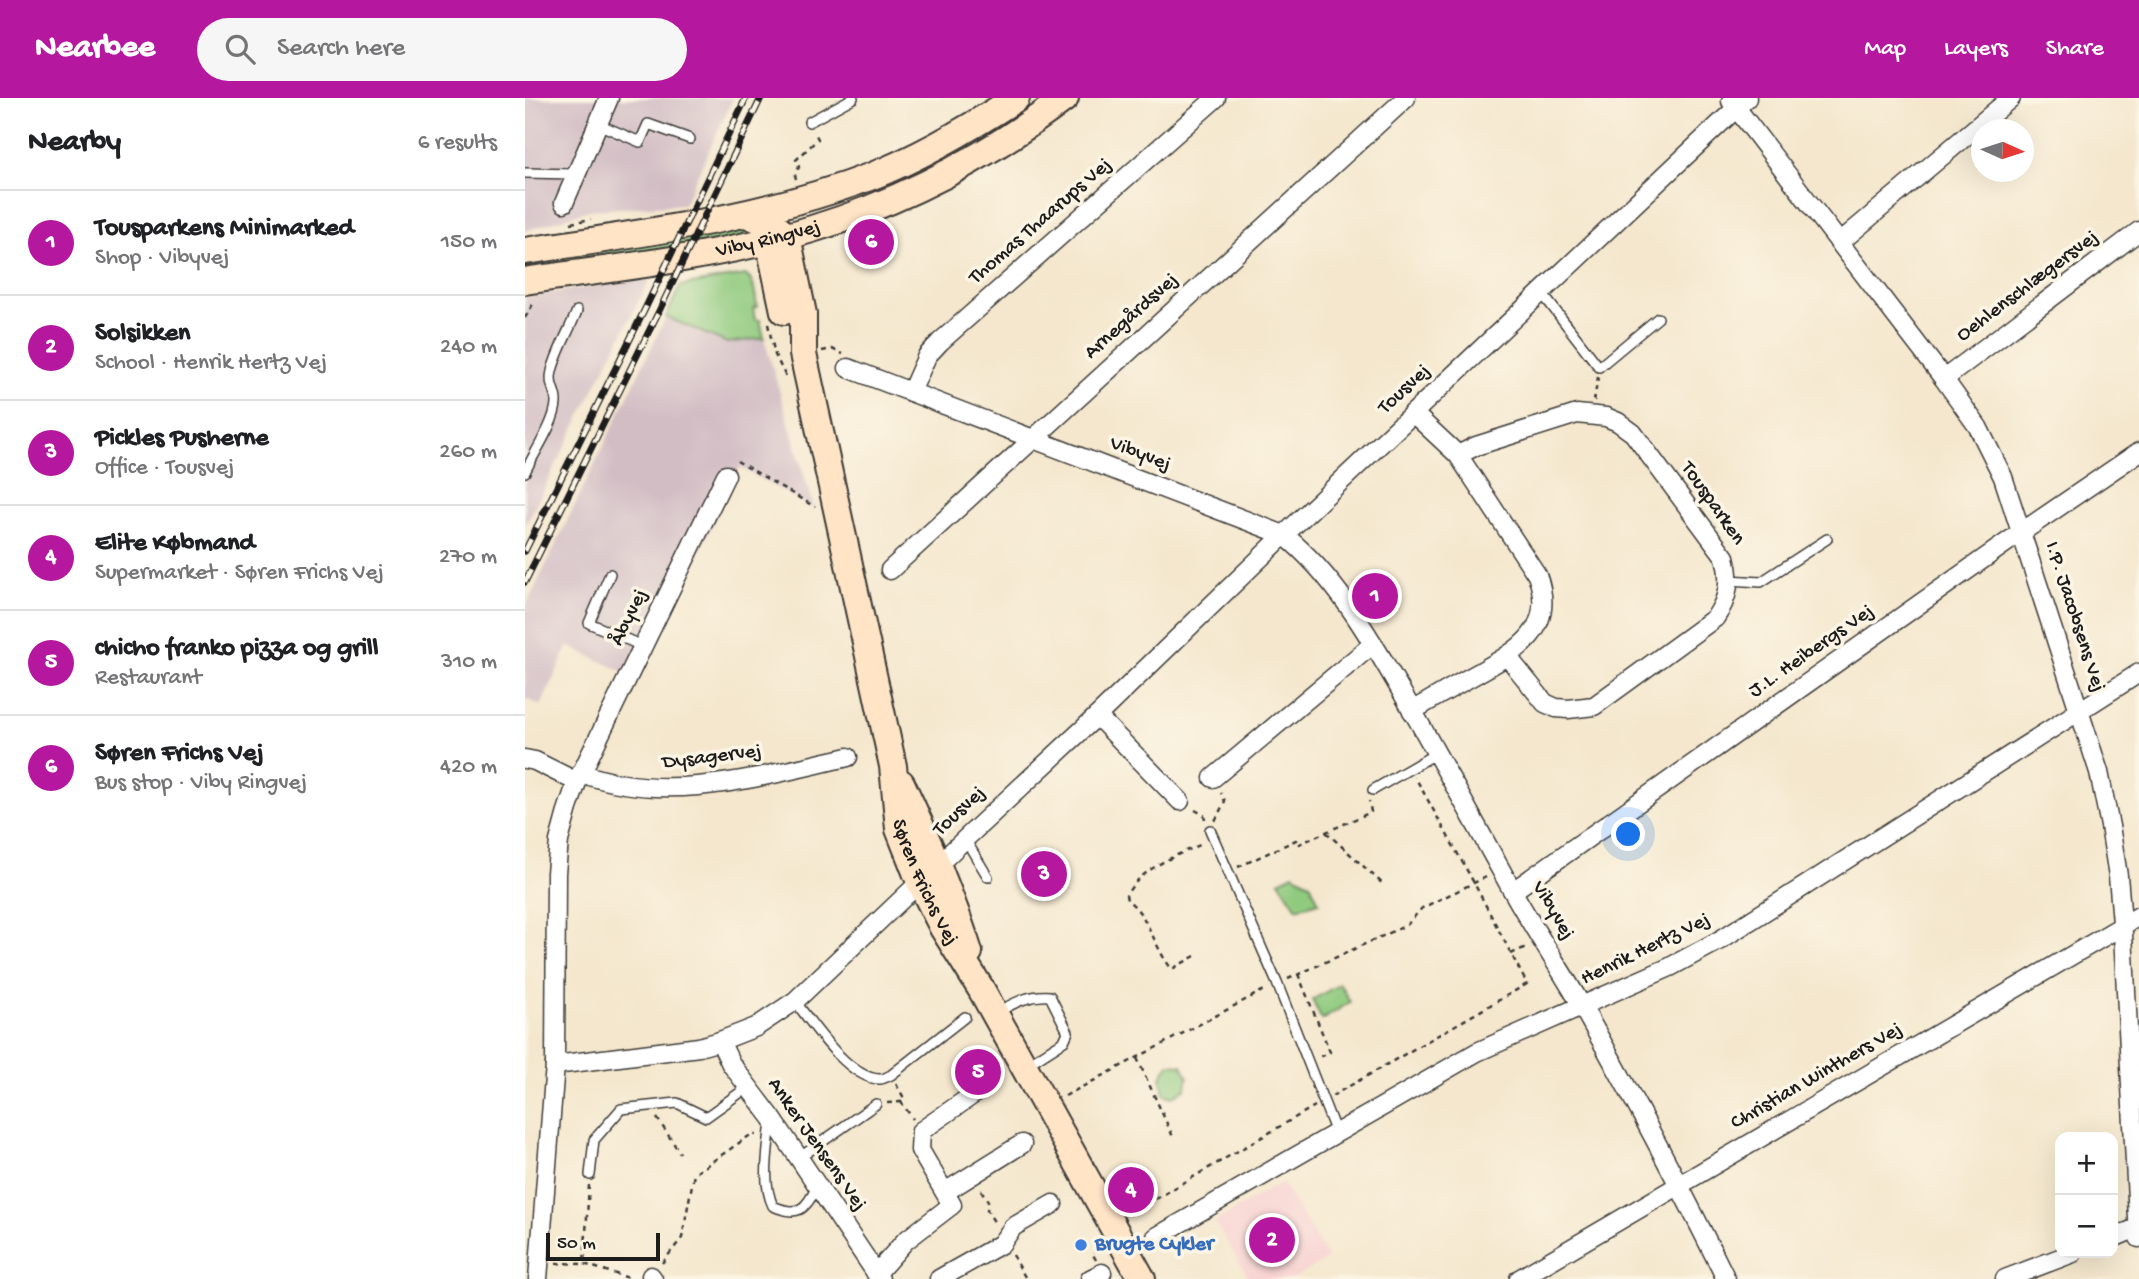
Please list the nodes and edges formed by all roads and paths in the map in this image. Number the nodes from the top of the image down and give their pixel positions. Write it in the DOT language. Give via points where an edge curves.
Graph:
graph roads {
  1 [pos="609,98"];
  2 [pos="853,98"];
  3 [pos="1016,98"];
  4 [pos="1065,98"];
  5 [pos="1216,98"];
  6 [pos="1406,98"];
  7 [pos="2011,98"];
  8 [pos="1737,101"];
  9 [pos="809,122"];
  10 [pos="598,124"];
  11 [pos="690,139"];
  12 [pos="913,158"];
  13 [pos="525,173"];
  14 [pos="576,174"];
  15 [pos="795,175"];
  16 [pos="564,202"];
  17 [pos="746,214"];
  18 [pos="2139,231"];
  19 [pos="778,235"];
  20 [pos="1839,243"];
  21 [pos="525,251"];
  22 [pos="525,281"];
  23 [pos="1541,292"];
  24 [pos="577,312"];
  25 [pos="1658,318"];
  26 [pos="767,320"];
  27 [pos="803,354"];
  28 [pos="1599,366"];
  29 [pos="848,368"];
  30 [pos="786,378"];
  31 [pos="1944,379"];
  32 [pos="911,392"];
  33 [pos="1413,413"];
  34 [pos="1593,414"];
  35 [pos="1033,438"];
  36 [pos="2139,452"];
  37 [pos="1458,455"];
  38 [pos="525,471"];
  39 [pos="726,475"];
  40 [pos="835,501"];
  41 [pos="2023,532"];
  42 [pos="1284,536"];
  43 [pos="1827,539"];
  44 [pos="890,570"];
  45 [pos="610,574"];
  46 [pos="1729,580"];
  47 [pos="1373,643"];
  48 [pos="642,646"];
  49 [pos="1507,656"];
  50 [pos="2139,673"];
  51 [pos="1412,710"];
  52 [pos="2079,710"];
  53 [pos="1097,716"];
  54 [pos="1437,754"];
  55 [pos="848,757"];
  56 [pos="525,759"];
  57 [pos="1411,769"];
  58 [pos="580,777"];
  59 [pos="1213,778"];
  60 [pos="1373,790"];
  61 [pos="1180,800"];
  62 [pos="1326,832"];
  63 [pos="1212,834"];
  64 [pos="965,839"];
  65 [pos="1501,870"];
  66 [pos="1228,872"];
  67 [pos="928,874"];
  68 [pos="988,877"];
  69 [pos="1474,883"];
  70 [pos="1385,886"];
  71 [pos="1513,891"];
  72 [pos="2139,916"];
  73 [pos="2122,926"];
  74 [pos="1195,956"];
  75 [pos="1298,974"];
  76 [pos="1277,983"];
  77 [pos="795,1001"];
  78 [pos="1582,1007"];
  79 [pos="995,1013"];
  80 [pos="965,1017"];
  81 [pos="720,1041"];
  82 [pos="1137,1058"];
  83 [pos="1308,1061"];
  84 [pos="555,1065"];
  85 [pos="1024,1067"];
  86 [pos="891,1075"];
  87 [pos="748,1087"];
  88 [pos="984,1087"];
  89 [pos="1072,1092"];
  90 [pos="1324,1101"];
  91 [pos="876,1104"];
  92 [pos="650,1106"];
  93 [pos="772,1118"];
  94 [pos="922,1131"];
  95 [pos="1336,1133"];
  96 [pos="770,1139"];
  97 [pos="1174,1139"];
  98 [pos="1022,1144"];
  99 [pos="680,1153"];
  100 [pos="799,1158"];
  101 [pos="590,1175"];
  102 [pos="1679,1184"];
  103 [pos="817,1186"];
  104 [pos="945,1192"];
  105 [pos="1053,1204"];
  106 [pos="2139,1228"];
  107 [pos="1108,1235"];
  108 [pos="2118,1236"];
  109 [pos="1156,1237"];
  110 [pos="2139,1238"];
  111 [pos="1092,1253"];
  112 [pos="2060,1258"];
  113 [pos="584,1264"];
  114 [pos="538,1271"];
  115 [pos="878,1277"];
  116 [pos="652,1278"];
  117 [pos="632,1279"];
  118 [pos="939,1279"];
  119 [pos="1142,1279"];
  120 [pos="1519,1279"];
  121 [pos="1726,1279"];
  122 [pos="2004,1279"];
  1 -- 10 [label="street"];
  2 -- 9 [label="lane"];
  3 -- 12 [label="street, Viby Ringvej"];
  4 -- 19 [label="street, Viby Ringvej" via="1005,141 923,186 842,219"];
  5 -- 32 [label="street, Thomas Thaarups Vej" via="940,342 927,356"];
  6 -- 35 [label="street, Arnegårdsvej"];
  7 -- 20 [label="street"];
  8 -- 20 [label="street, I.P. Jacobsens Vej"];
  8 -- 23 [label="street, Tousvej"];
  9 -- 15 [label="path" via="818,139 796,160"];
  10 -- 11 [label="lane" via="640,142 648,124"];
  10 -- 14 [label="street"];
  12 -- 17 [label="street, Viby Ringvej" via="835,189"];
  12 -- 19 [label="street" via="831,205 797,216"];
  13 -- 14 [label="lane"];
  14 -- 16 [label="street"];
  17 -- 19 [label="street"];
  17 -- 21 [label="street, Viby Ringvej"];
  18 -- 31 [label="street, Oehlenschlægersvej"];
  19 -- 22 [label="street, Viby Ringvej" via="689,257"];
  19 -- 27 [label="street, Søren Frichs Vej" via="803,314"];
  20 -- 31 [label="street, I.P. Jacobsens Vej"];
  23 -- 28 [label="lane"];
  23 -- 33 [label="street, Tousvej"];
  24 -- 38 [label="lane" via="551,372 556,403 552,419"];
  25 -- 28 [label="lane"];
  26 -- 30 [label="path"];
  27 -- 29 [label="path" via="832,349 852,357"];
  27 -- 40 [label="street, Søren Frichs Vej"];
  28 -- 34 [label="path"];
  29 -- 32 [label="street, Vibyvej"];
  31 -- 41 [label="street, I.P. Jacobsens Vej" via="1978,427"];
  32 -- 35 [label="street, Vibyvej"];
  33 -- 37 [label="street"];
  33 -- 42 [label="street, Tousvej"];
  34 -- 37 [label="street" via="1577,414"];
  34 -- 46 [label="street, Tousparken" via="1606,416 1633,433 1725,557"];
  35 -- 42 [label="street, Vibyvej"];
  35 -- 44 [label="street, Arnegårdsvej"];
  36 -- 41 [label="street, J.L. Heibergs Vej"];
  37 -- 49 [label="street" via="1542,589 1541,616 1534,631"];
  39 -- 40 [label="path" via="737,461 814,507"];
  39 -- 48 [label="street, Åbyvej"];
  40 -- 67 [label="street, Søren Frichs Vej" via="893,766 919,820"];
  41 -- 52 [label="street, I.P. Jacobsens Vej"];
  41 -- 71 [label="street, J.L. Heibergs Vej"];
  42 -- 47 [label="street, Vibyvej" via="1315,565"];
  42 -- 53 [label="street, Tousvej"];
  43 -- 46 [label="lane" via="1761,582"];
  45 -- 48 [label="lane" via="589,623"];
  46 -- 49 [label="street, Tousparken" via="1728,594 1715,618 1594,706 1568,709 1545,703"];
  47 -- 51 [label="street, Vibyvej"];
  47 -- 59 [label="street"];
  48 -- 58 [label="street, Åbyvej"];
  49 -- 51 [label="street"];
  50 -- 52 [label="street, Henrik Hertz Vej"];
  51 -- 54 [label="street, Vibyvej"];
  52 -- 73 [label="street, I.P. Jacobsens Vej" via="2111,826"];
  52 -- 78 [label="street, Henrik Hertz Vej" via="1720,940"];
  53 -- 61 [label="street"];
  53 -- 64 [label="street, Tousvej"];
  54 -- 57 [label="lane"];
  54 -- 65 [label="street, Vibyvej"];
  55 -- 58 [label="street, Dysagervej" via="728,783 682,788 637,787"];
  56 -- 58 [label="street"];
  57 -- 60 [label="lane"];
  57 -- 69 [label="path"];
  58 -- 84 [label="street, Åbyvej" via="559,841 555,873"];
  59 -- 63 [label="path" via="1225,801"];
  60 -- 62 [label="path" via="1371,812"];
  61 -- 63 [label="path" via="1203,816"];
  62 -- 66 [label="path" via="1297,845 1296,840"];
  62 -- 70 [label="path"];
  63 -- 66 [label="lane"];
  63 -- 74 [label="path" via="1153,867 1126,895 1172,969"];
  64 -- 67 [label="street, Tousvej"];
  64 -- 68 [label="lane"];
  65 -- 69 [label="path"];
  65 -- 71 [label="street, Vibyvej"];
  66 -- 76 [label="lane"];
  67 -- 77 [label="street, Tousvej"];
  67 -- 79 [label="street, Søren Frichs Vej" via="959,919 981,989"];
  69 -- 75 [label="path" via="1422,908 1408,925"];
  69 -- 90 [label="path" via="1527,984"];
  71 -- 78 [label="street, Vibyvej"];
  72 -- 73 [label="street, Christian Winthers Vej"];
  73 -- 102 [label="street, Christian Winthers Vej"];
  73 -- 106 [label="street, I.P. Jacobsens Vej"];
  75 -- 76 [label="path"];
  75 -- 83 [label="path" via="1330,1052"];
  76 -- 82 [label="path"];
  76 -- 83 [label="lane"];
  77 -- 81 [label="street, Tousvej" via="756,1027"];
  77 -- 86 [label="lane" via="850,1066 870,1077"];
  78 -- 95 [label="street, Henrik Hertz Vej" via="1477,1052"];
  78 -- 102 [label="street, Vibyvej"];
  79 -- 85 [label="street, Søren Frichs Vej"];
  79 -- 85 [label="lane" via="1036,995 1050,996 1068,1032 1064,1041"];
  80 -- 86 [label="lane"];
  81 -- 84 [label="street, Tousvej"];
  81 -- 87 [label="street, Anker Jensens Vej"];
  82 -- 89 [label="path"];
  82 -- 97 [label="path"];
  83 -- 90 [label="lane"];
  84 -- 114 [label="street, Åbyvej"];
  85 -- 107 [label="street, Søren Frichs Vej"];
  86 -- 94 [label="path" via="904,1098 901,1102"];
  87 -- 92 [label="lane" via="706,1117 677,1103"];
  87 -- 93 [label="street, Anker Jensens Vej"];
  88 -- 94 [label="street"];
  90 -- 95 [label="lane"];
  90 -- 107 [label="path"];
  91 -- 100 [label="lane"];
  92 -- 99 [label="path"];
  92 -- 101 [label="lane" via="621,1109 594,1140"];
  93 -- 96 [label="lane"];
  93 -- 100 [label="street, Anker Jensens Vej"];
  94 -- 104 [label="street" via="920,1150"];
  95 -- 109 [label="street, Henrik Hertz Vej"];
  96 -- 103 [label="lane" via="767,1183 773,1206 788,1213 802,1209"];
  96 -- 116 [label="path" via="752,1134 694,1173 682,1238"];
  98 -- 104 [label="street"];
  100 -- 103 [label="street, Anker Jensens Vej"];
  101 -- 113 [label="path"];
  102 -- 120 [label="street, Christian Winthers Vej"];
  102 -- 121 [label="street, Vibyvej"];
  103 -- 115 [label="street, Anker Jensens Vej"];
  104 -- 115 [label="street, Anker Jensens Vej" via="952,1205 905,1241"];
  105 -- 118 [label="street" via="1013,1227 1001,1244"];
  106 -- 108 [label="street"];
  106 -- 110 [label="street, I.P. Jacobsens Vej"];
  107 -- 111 [label="path"];
  107 -- 119 [label="street, Søren Frichs Vej"];
  112 -- 122 [label="street"];
  113 -- 114 [label="path"];
  113 -- 117 [label="path"];
}
